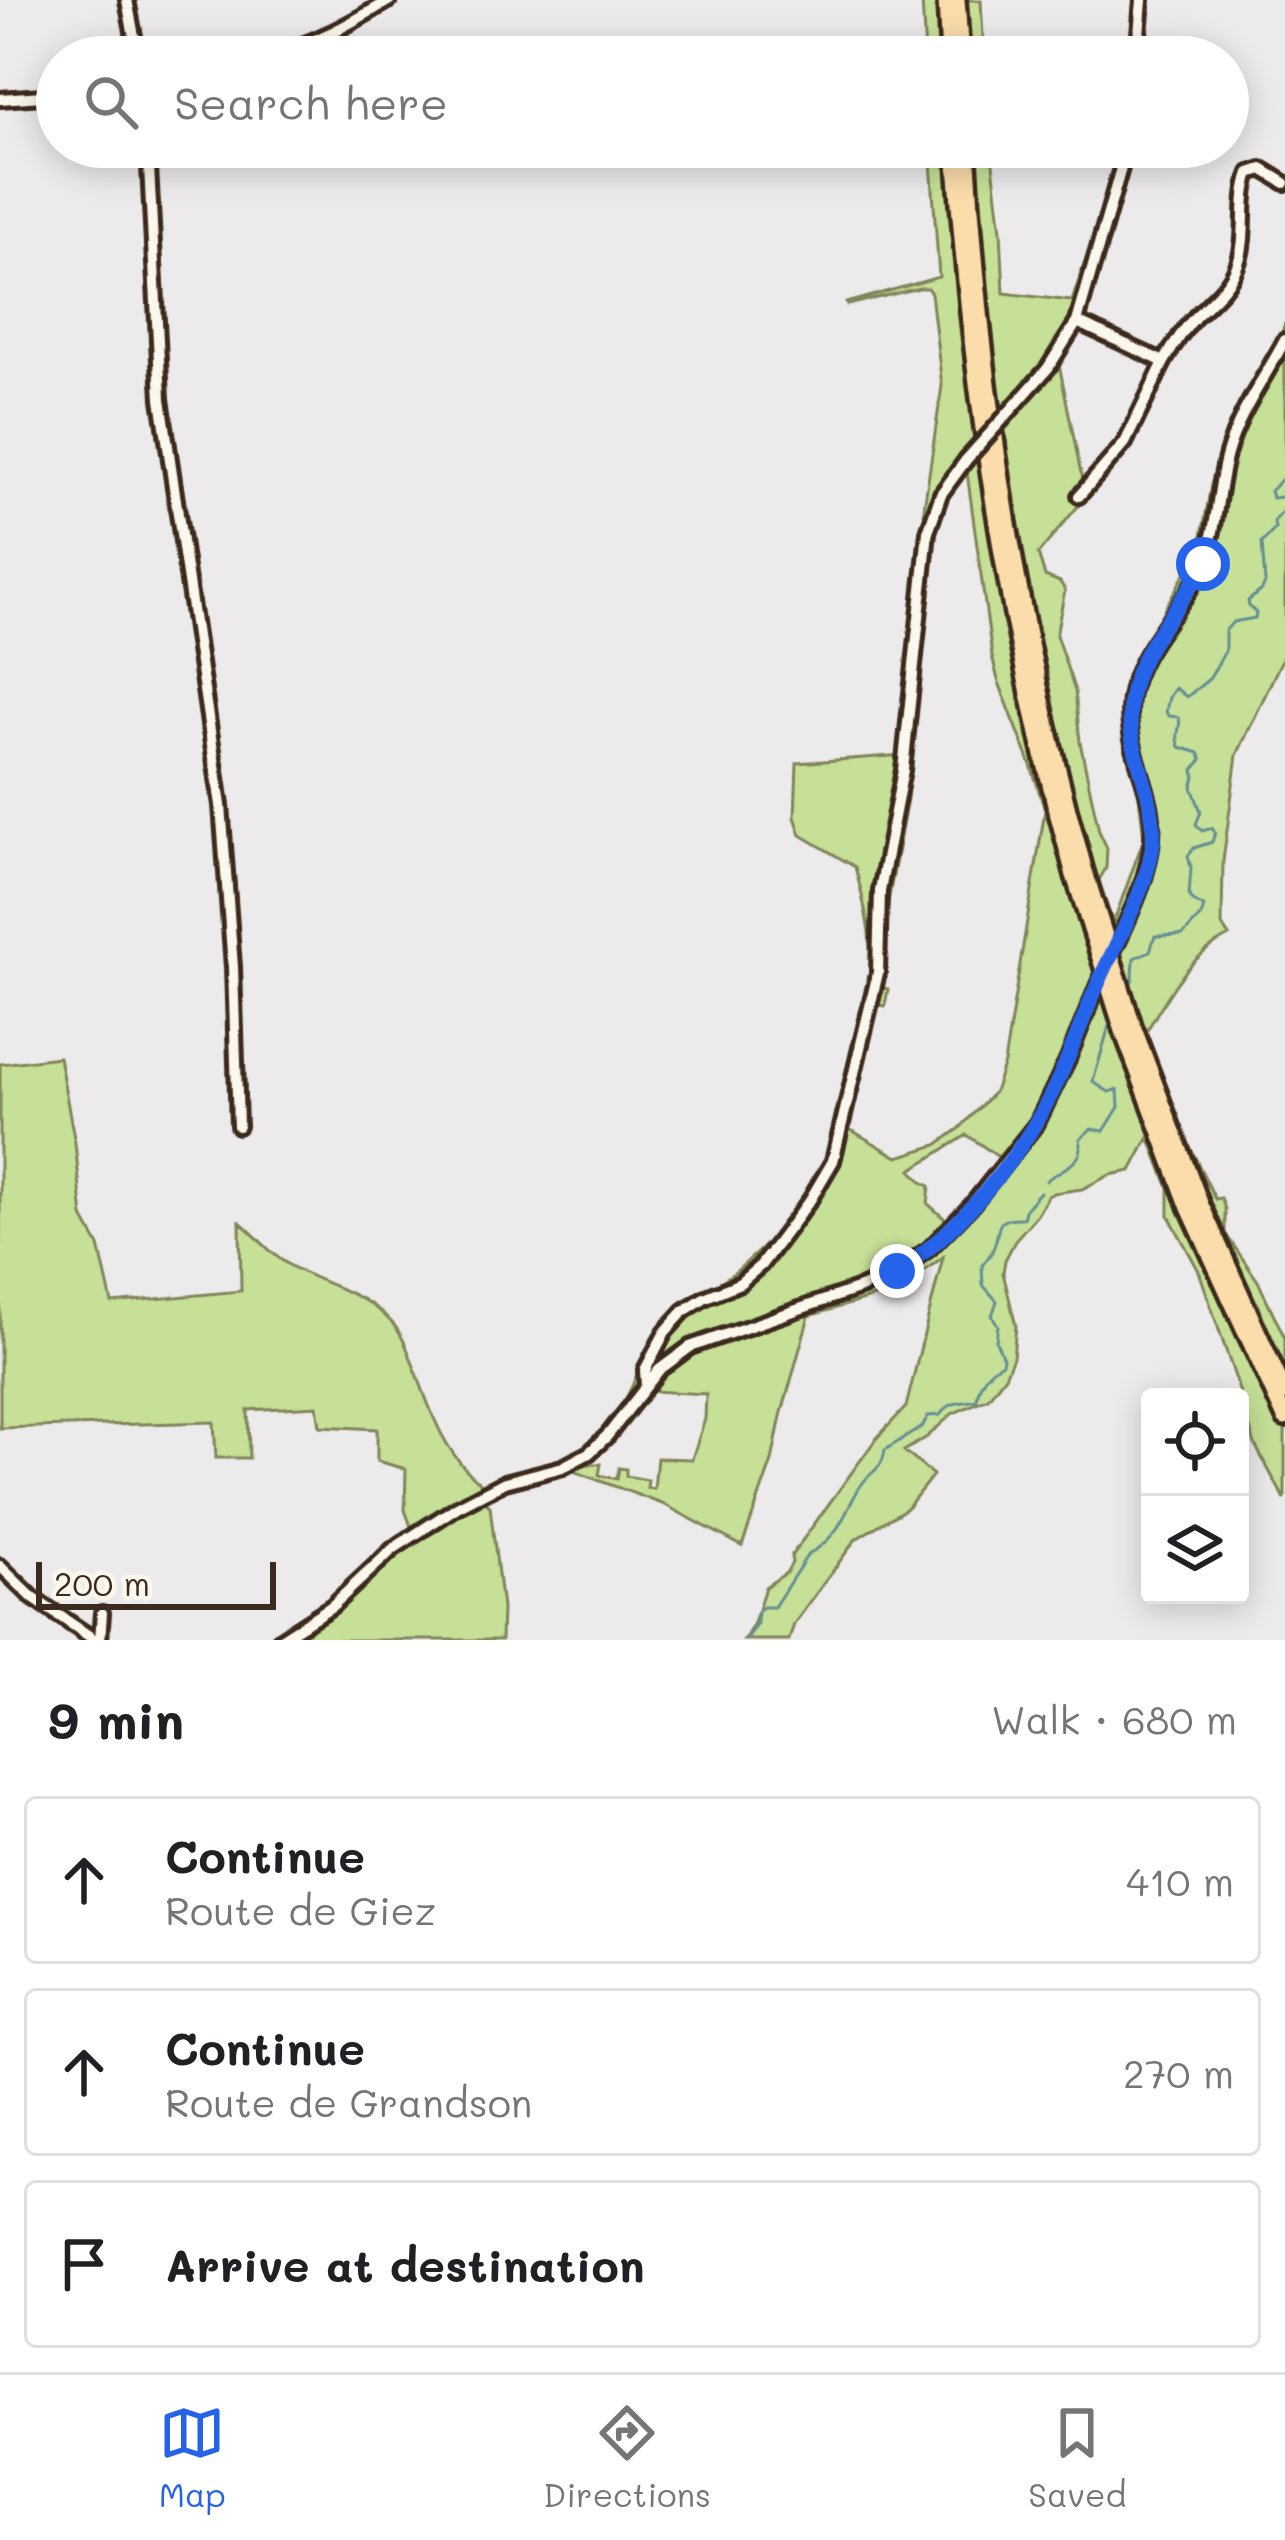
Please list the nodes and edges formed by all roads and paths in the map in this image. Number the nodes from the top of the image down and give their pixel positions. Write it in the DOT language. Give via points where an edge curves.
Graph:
graph roads {
  1 [pos="127,0"];
  2 [pos="390,0"];
  3 [pos="946,0"];
  4 [pos="958,0"];
  5 [pos="1142,0"];
  6 [pos="134,36"];
  7 [pos="327,36"];
  8 [pos="949,36"];
  9 [pos="961,36"];
  10 [pos="1139,36"];
  11 [pos="36,96"];
  12 [pos="0,99"];
  13 [pos="149,168"];
  14 [pos="957,168"];
  15 [pos="969,168"];
  16 [pos="1122,168"];
  17 [pos="1285,183"];
  18 [pos="1077,322"];
  19 [pos="1285,340"];
  20 [pos="1164,362"];
  21 [pos="1079,496"];
  22 [pos="1080,874"];
  23 [pos="238,1126"];
  24 [pos="1194,1205"];
  25 [pos="646,1386"];
  26 [pos="1285,1393"];
  27 [pos="1285,1418"];
  28 [pos="0,1567"];
  29 [pos="102,1613"];
  30 [pos="98,1640"];
  31 [pos="279,1640"];
  1 -- 6 [label="street"];
  2 -- 7 [label="street"];
  3 -- 8 [label="highway"];
  4 -- 9 [label="highway"];
  5 -- 10 [label="street"];
  11 -- 12 [label="street"];
  13 -- 23 [label="street" via="160,399 221,805"];
  14 -- 22 [label="highway" via="990,488 1023,668"];
  15 -- 22 [label="highway" via="1001,488"];
  16 -- 18 [label="street"];
  17 -- 20 [label="street" via="1262,169 1250,173 1238,265"];
  18 -- 20 [label="street"];
  18 -- 25 [label="street, bridge" via="941,494 928,532 903,770 880,891 878,973 833,1161 760,1265 684,1311 665,1332 645,1370"];
  19 -- 25 [label="street" via="1226,455 1203,564 1133,684 1129,718 1152,848 1036,1123 939,1241 912,1262 690,1347"];
  20 -- 21 [label="street" via="1125,443"];
  22 -- 24 [label="highway, bridge" via="1124,1034"];
  24 -- 26 [label="highway"];
  24 -- 27 [label="highway"];
  25 -- 31 [label="street" via="589,1453 457,1507"];
  28 -- 30 [label="street"];
  29 -- 30 [label="street"];
}
